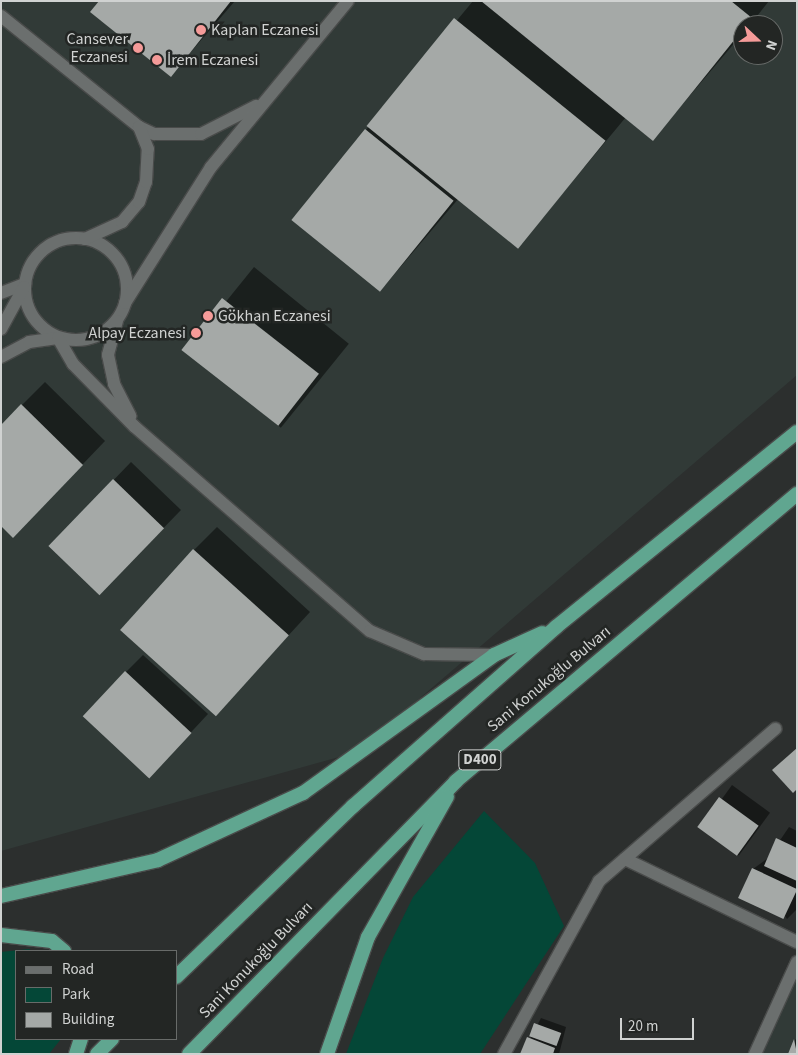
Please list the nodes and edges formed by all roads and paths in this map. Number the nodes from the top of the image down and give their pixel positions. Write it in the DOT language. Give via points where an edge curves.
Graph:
graph roads {
  1 [pos="348,1"];
  2 [pos="1,16"];
  3 [pos="261,104"];
  4 [pos="139,127"];
  5 [pos="85,239"];
  6 [pos="25,284"];
  7 [pos="1,293"];
  8 [pos="125,303"];
  9 [pos="117,318"];
  10 [pos="1,329"];
  11 [pos="58,338"];
  12 [pos="1,357"];
  13 [pos="135,427"];
  14 [pos="797,432"];
  15 [pos="797,494"];
  16 [pos="556,627"];
  17 [pos="494,655"];
  18 [pos="775,729"];
  19 [pos="456,781"];
  20 [pos="625,859"];
  21 [pos="1,896"];
  22 [pos="1,935"];
  23 [pos="797,942"];
  24 [pos="63,950"];
  25 [pos="797,962"];
  26 [pos="178,975"];
  27 [pos="81,1040"];
  28 [pos="111,1040"];
  29 [pos="76,1054"];
  30 [pos="97,1054"];
  31 [pos="189,1054"];
  32 [pos="327,1054"];
  33 [pos="504,1054"];
  34 [pos="755,1054"];
  1 -- 3 [label="street"];
  2 -- 4 [label="street"];
  3 -- 4 [label="street" via="201,134 154,134"];
  3 -- 8 [label="street" via="211,167"];
  4 -- 5 [label="street" via="148,149 146,182 138,202 122,222"];
  5 -- 6 [label="street" via="52,244 39,254"];
  5 -- 8 [label="street" via="101,244 118,262 127,286"];
  6 -- 7 [label="street"];
  6 -- 10 [label="street"];
  6 -- 11 [label="street" via="32,317"];
  8 -- 9 [label="street"];
  9 -- 11 [label="street" via="92,338"];
  9 -- 13 [label="street" via="108,355 114,384"];
  11 -- 12 [label="street" via="30,342"];
  11 -- 13 [label="street" via="73,364"];
  13 -- 17 [label="street" via="370,631 424,654"];
  14 -- 16 [label="highway, Sani Konukoğlu Bulvarı"];
  15 -- 19 [label="highway, Sani Konukoğlu Bulvarı / D400"];
  16 -- 17 [label="highway"];
  16 -- 26 [label="highway, Sani Konukoğlu Bulvarı" via="353,806"];
  17 -- 21 [label="highway" via="303,793 158,860"];
  18 -- 20 [label="street"];
  19 -- 31 [label="highway, Sani Konukoğlu Bulvarı / D400"];
  19 -- 32 [label="highway" via="368,937"];
  20 -- 23 [label="street"];
  20 -- 33 [label="street" via="599,881"];
  22 -- 24 [label="highway" via="52,941"];
  25 -- 34 [label="street"];
  27 -- 29 [label="highway"];
  28 -- 30 [label="highway"];
}
